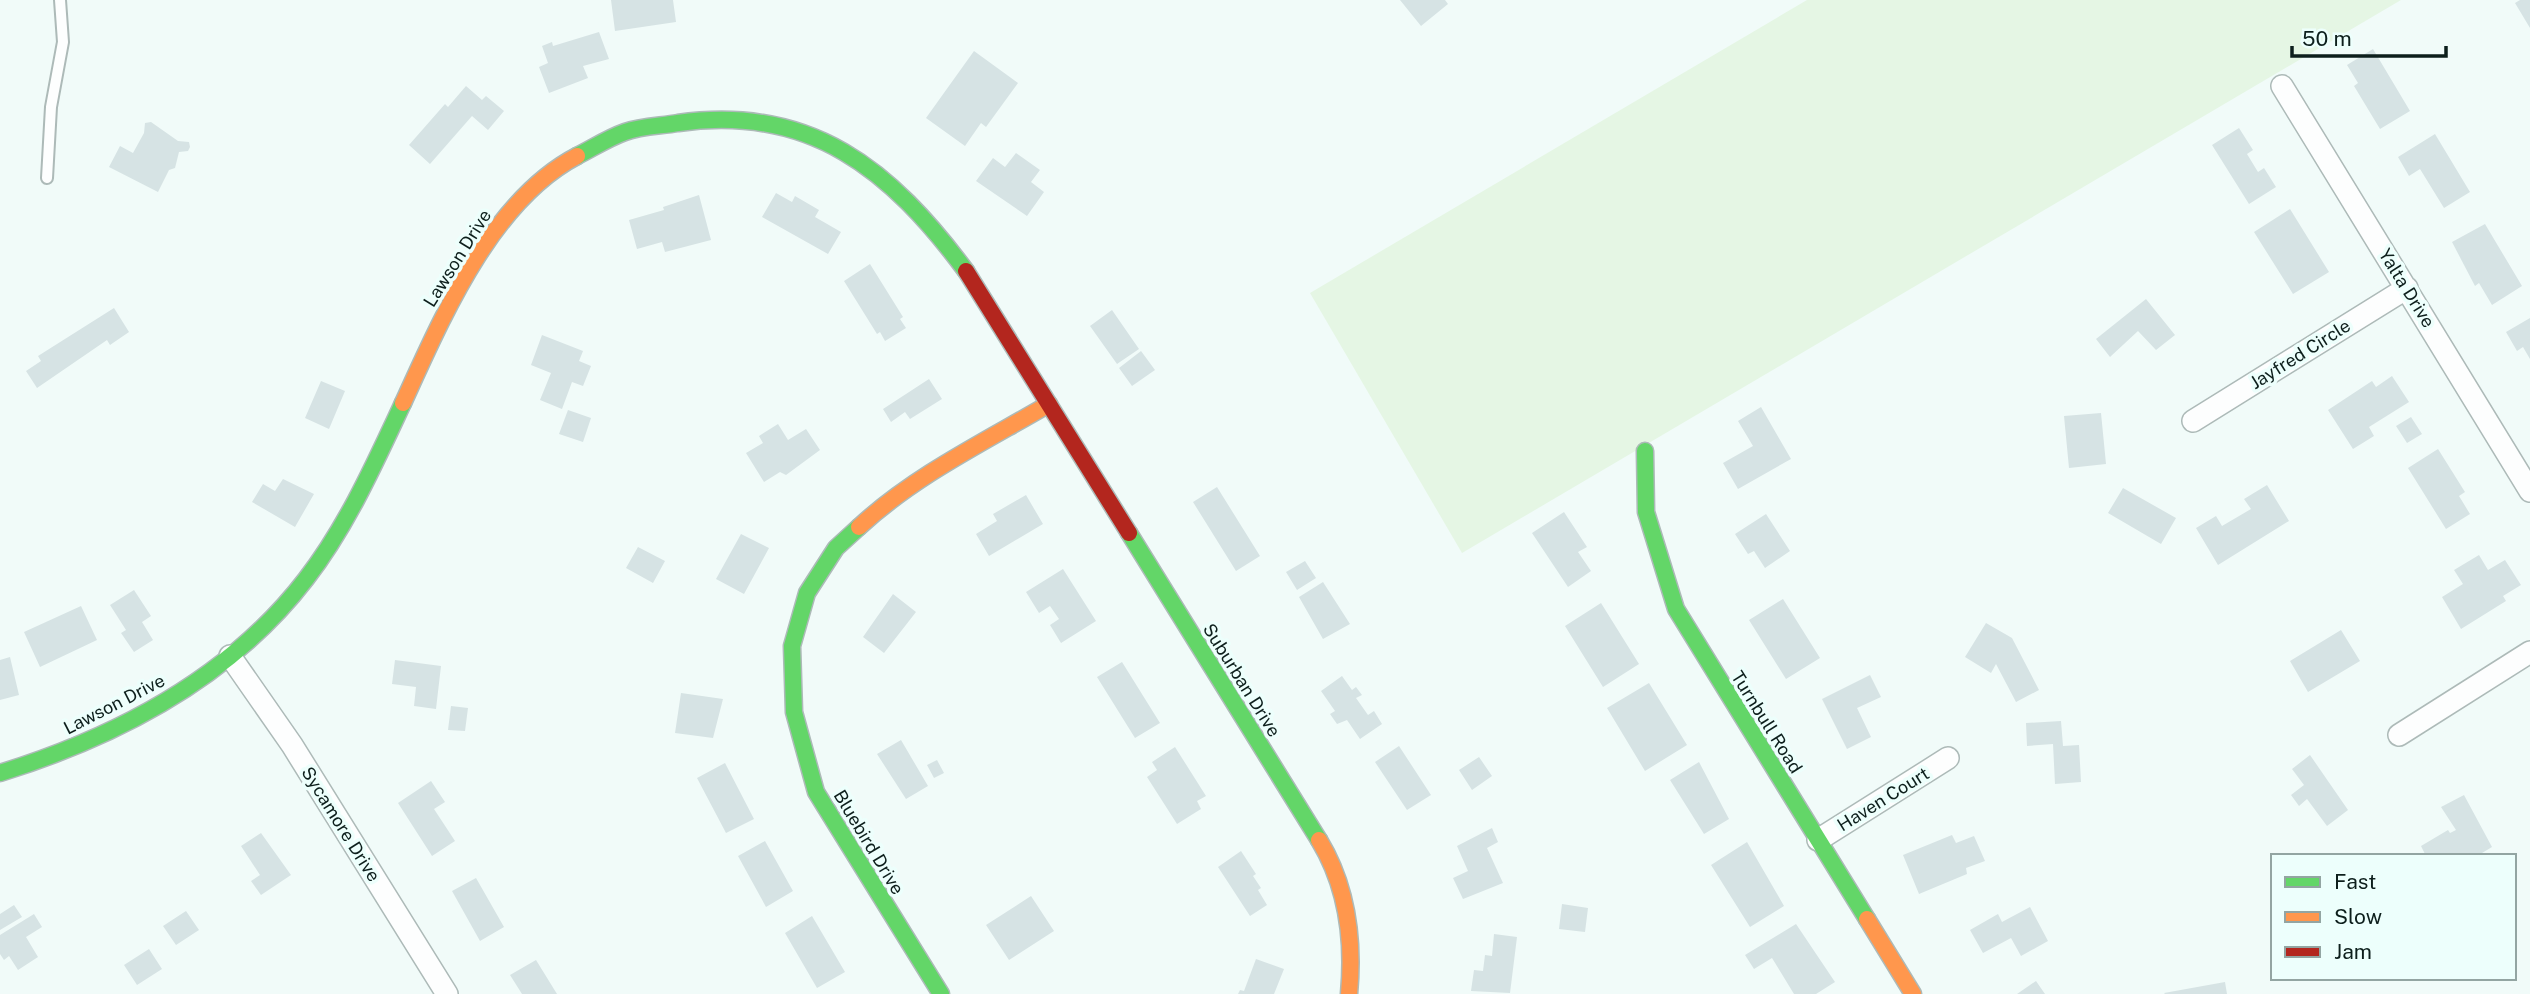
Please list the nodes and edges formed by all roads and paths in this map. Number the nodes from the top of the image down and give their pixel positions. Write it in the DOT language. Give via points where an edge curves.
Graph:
graph roads {
  1 [pos="60,0"];
  2 [pos="2282,86"];
  3 [pos="47,178"];
  4 [pos="2407,288"];
  5 [pos="1049,404"];
  6 [pos="2193,421"];
  7 [pos="1645,450"];
  8 [pos="2530,491"];
  9 [pos="2530,652"];
  10 [pos="230,656"];
  11 [pos="2399,735"];
  12 [pos="1948,758"];
  13 [pos="0,773"];
  14 [pos="1818,840"];
  15 [pos="447,994"];
  16 [pos="941,994"];
  17 [pos="1349,994"];
  18 [pos="1913,994"];
  1 -- 3 [label="lane" via="63,42 51,107"];
  2 -- 4 [label="street, Yalta Drive"];
  4 -- 6 [label="street, Jayfred Circle"];
  4 -- 8 [label="street, Yalta Drive"];
  5 -- 10 [label="street, Lawson Drive" via="967,272 936,231 877,172 818,141 765,124 700,118 637,127 564,163 496,226 447,306 374,466 329,547 280,610"];
  5 -- 16 [label="street, Bluebird Drive" via="885,504 847,534 809,588 795,627 791,698 816,792"];
  5 -- 17 [label="street, Suburban Drive" via="1334,866 1351,935"];
  7 -- 14 [label="street, Turnbull Road" via="1646,512 1676,609"];
  9 -- 11 [label="street"];
  10 -- 13 [label="street, Lawson Drive" via="175,694 106,732"];
  10 -- 15 [label="street, Sycamore Drive" via="292,746"];
  12 -- 14 [label="street, Haven Court"];
  14 -- 18 [label="street, Turnbull Road"];
}
